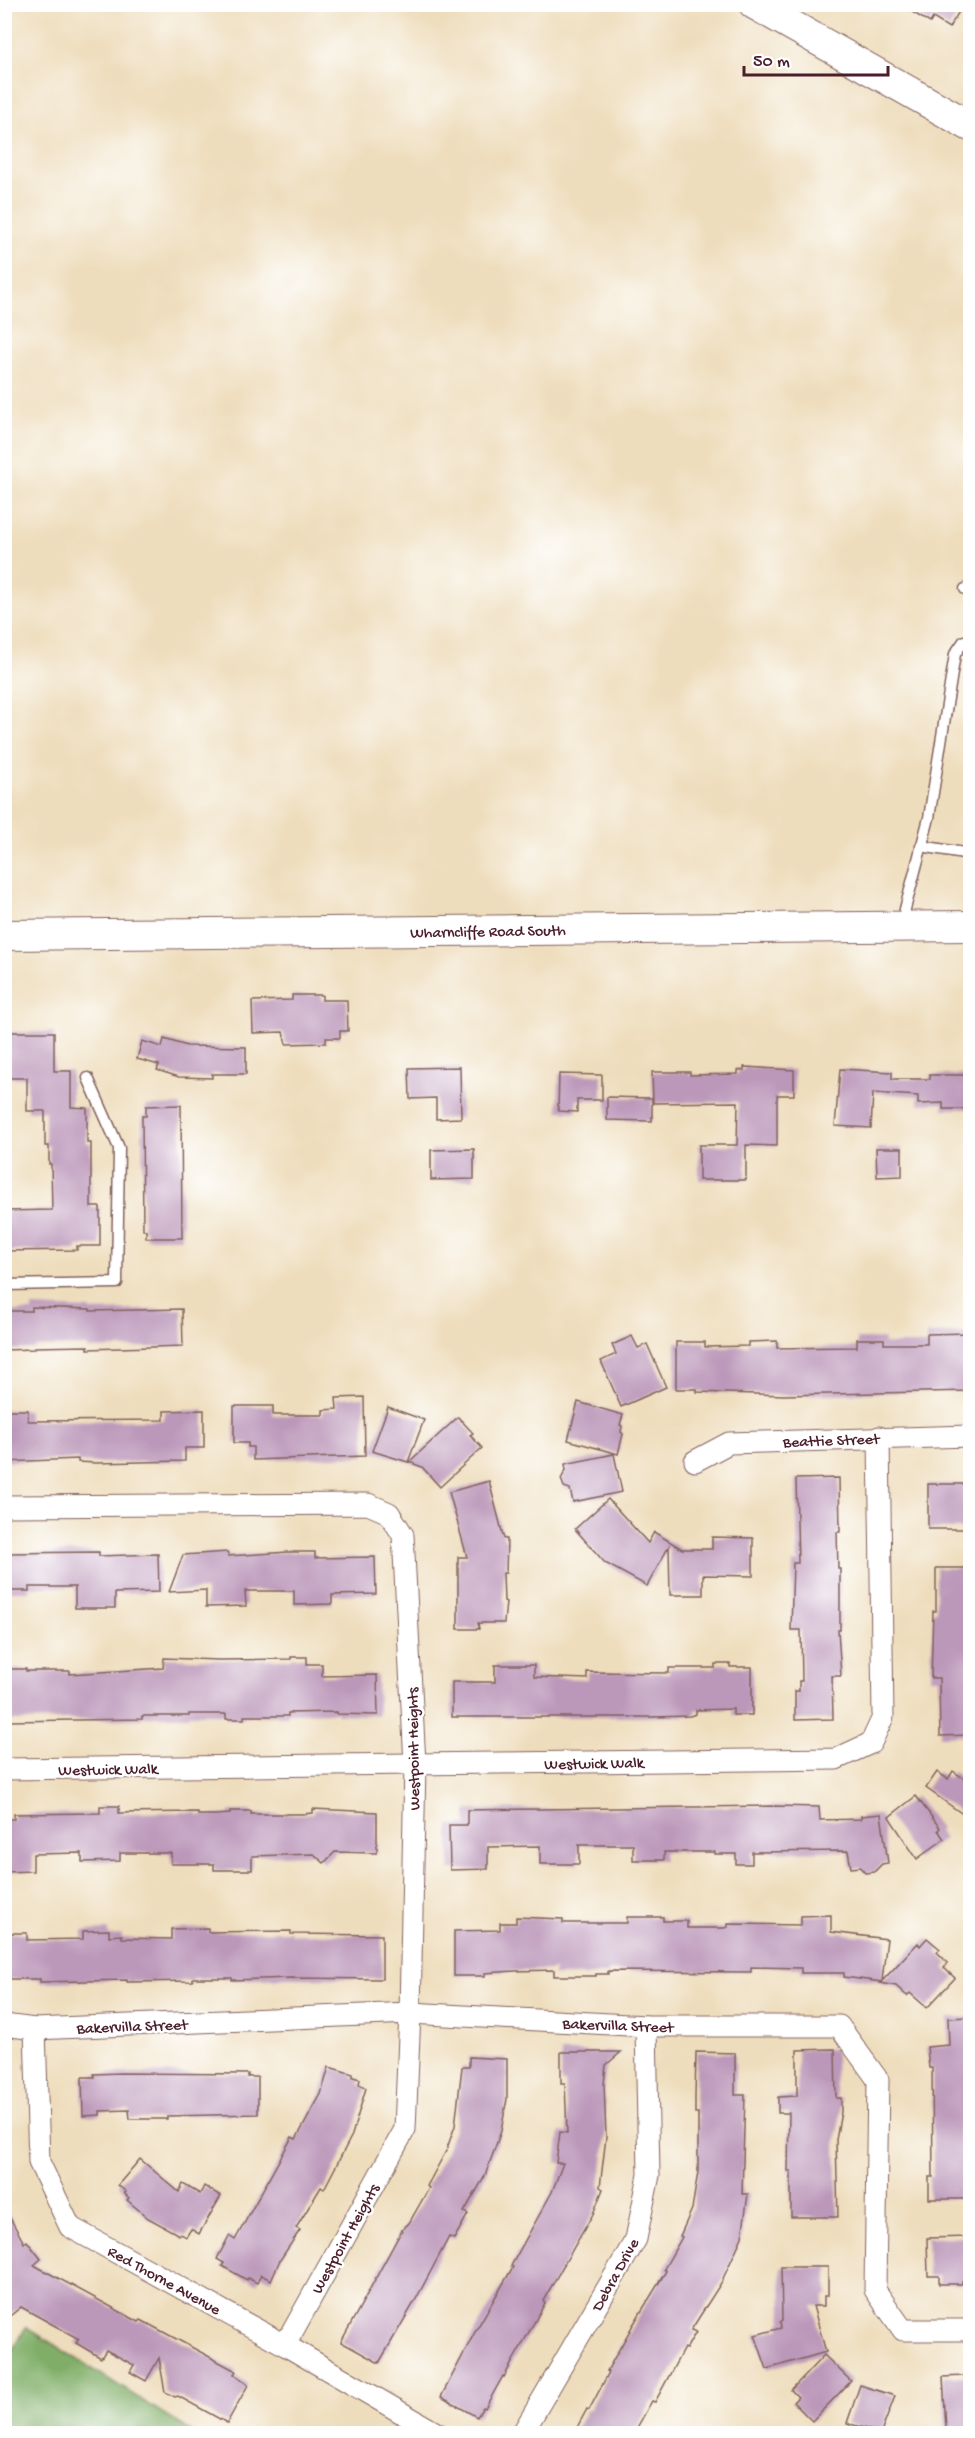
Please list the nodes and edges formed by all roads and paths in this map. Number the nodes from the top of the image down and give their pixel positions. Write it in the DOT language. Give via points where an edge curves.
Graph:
graph roads {
  1 [pos="754,4"];
  2 [pos="970,126"];
  3 [pos="970,642"];
  4 [pos="921,846"];
  5 [pos="970,854"];
  6 [pos="904,926"];
  7 [pos="970,926"];
  8 [pos="4,935"];
  9 [pos="88,1078"];
  10 [pos="4,1285"];
  11 [pos="970,1436"];
  12 [pos="879,1437"];
  13 [pos="695,1461"];
  14 [pos="4,1506"];
  15 [pos="415,1764"];
  16 [pos="4,1769"];
  17 [pos="410,2013"];
  18 [pos="4,2025"];
  19 [pos="646,2026"];
  20 [pos="35,2029"];
  21 [pos="970,2330"];
  22 [pos="285,2345"];
  23 [pos="438,2433"];
  24 [pos="522,2433"];
  1 -- 2 [label="main road"];
  3 -- 4 [label="lane" via="964,641 955,654"];
  4 -- 5 [label="lane"];
  4 -- 6 [label="lane"];
  6 -- 7 [label="main road, Wharncliffe Road South"];
  6 -- 8 [label="main road, Wharncliffe Road South"];
  9 -- 10 [label="lane" via="119,1148 117,1283"];
  11 -- 12 [label="street, Beattie Street"];
  12 -- 13 [label="street, Beattie Street" via="729,1443"];
  12 -- 15 [label="street, Westwick Walk" via="883,1717 871,1743 836,1759"];
  14 -- 15 [label="street, Westpoint Heights" via="368,1504 389,1513 403,1536"];
  15 -- 16 [label="street, Westwick Walk"];
  15 -- 17 [label="street, Westpoint Heights"];
  17 -- 19 [label="street, Bakervilla Street"];
  17 -- 20 [label="street, Bakervilla Street"];
  17 -- 22 [label="street, Westpoint Heights" via="405,2129"];
  18 -- 20 [label="street, Bakervilla Street"];
  19 -- 21 [label="street, Bakervilla Street" via="840,2026 878,2080 875,2290 903,2330"];
  19 -- 24 [label="street, Debra Drive" via="649,2175 636,2239"];
  20 -- 22 [label="street, Red Thorne Avenue" via="39,2162 70,2227"];
  22 -- 23 [label="street, Red Thorne Avenue"];
}
